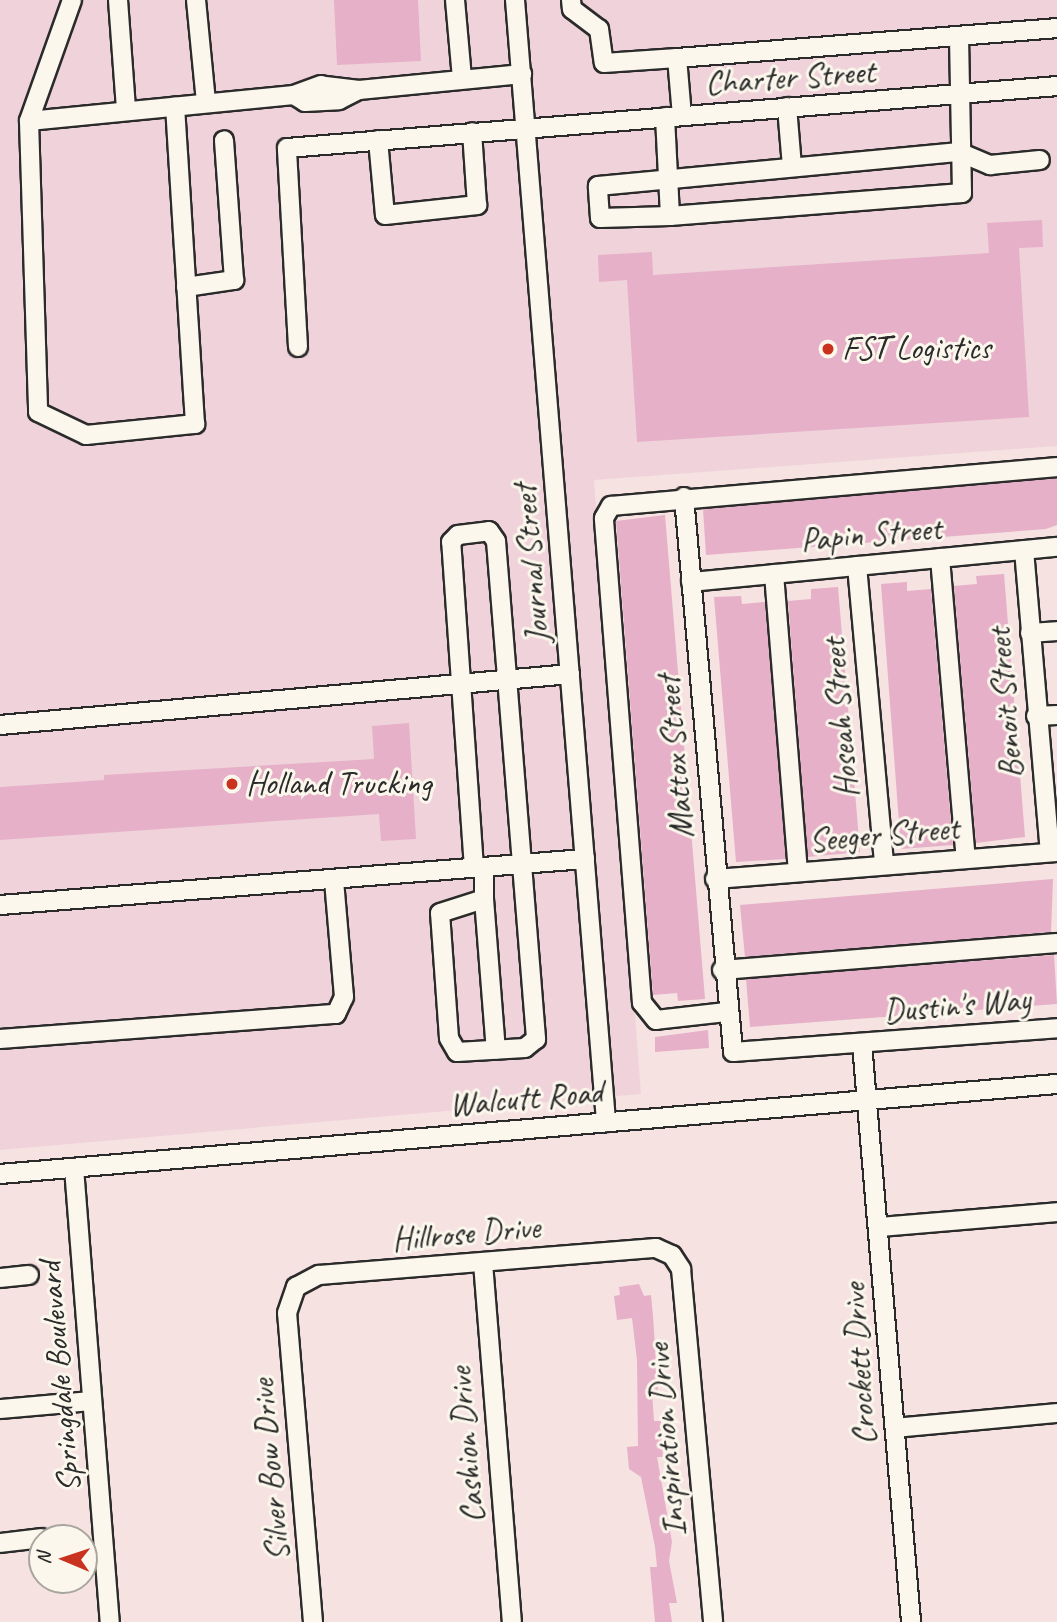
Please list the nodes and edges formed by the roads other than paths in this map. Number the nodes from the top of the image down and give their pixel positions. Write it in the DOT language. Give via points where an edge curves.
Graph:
graph roads {
  1 [pos="72,0"];
  2 [pos="118,0"];
  3 [pos="196,0"];
  4 [pos="455,0"];
  5 [pos="515,0"];
  6 [pos="571,0"];
  7 [pos="1057,27"];
  8 [pos="960,36"];
  9 [pos="677,58"];
  10 [pos="522,74"];
  11 [pos="462,79"];
  12 [pos="1057,86"];
  13 [pos="958,94"];
  14 [pos="206,102"];
  15 [pos="175,107"];
  16 [pos="788,107"];
  17 [pos="126,109"];
  18 [pos="674,116"];
  19 [pos="29,121"];
  20 [pos="527,128"];
  21 [pos="472,132"];
  22 [pos="224,139"];
  23 [pos="378,141"];
  24 [pos="959,152"];
  25 [pos="1040,160"];
  26 [pos="792,167"];
  27 [pos="668,180"];
  28 [pos="670,216"];
  29 [pos="186,287"];
  30 [pos="298,347"];
  31 [pos="1057,467"];
  32 [pos="684,497"];
  33 [pos="1057,547"];
  34 [pos="1024,550"];
  35 [pos="940,558"];
  36 [pos="857,566"];
  37 [pos="774,574"];
  38 [pos="691,582"];
  39 [pos="1057,631"];
  40 [pos="1030,633"];
  41 [pos="570,674"];
  42 [pos="508,680"];
  43 [pos="464,684"];
  44 [pos="1057,715"];
  45 [pos="1036,716"];
  46 [pos="0,724"];
  47 [pos="1053,852"];
  48 [pos="585,859"];
  49 [pos="966,859"];
  50 [pos="522,864"];
  51 [pos="884,865"];
  52 [pos="479,868"];
  53 [pos="798,872"];
  54 [pos="715,879"];
  55 [pos="334,880"];
  56 [pos="484,899"];
  57 [pos="0,905"];
  58 [pos="1057,943"];
  59 [pos="723,970"];
  60 [pos="726,1012"];
  61 [pos="1057,1028"];
  62 [pos="0,1040"];
  63 [pos="862,1044"];
  64 [pos="496,1050"];
  65 [pos="1057,1084"];
  66 [pos="867,1101"];
  67 [pos="606,1122"];
  68 [pos="74,1168"];
  69 [pos="0,1174"];
  70 [pos="1057,1212"];
  71 [pos="880,1227"];
  72 [pos="672,1255"];
  73 [pos="483,1263"];
  74 [pos="29,1275"];
  75 [pos="0,1278"];
  76 [pos="288,1314"];
  77 [pos="91,1401"];
  78 [pos="0,1409"];
  79 [pos="1057,1413"];
  80 [pos="895,1428"];
  81 [pos="28,1540"];
  82 [pos="0,1543"];
  83 [pos="110,1622"];
  84 [pos="313,1622"];
  85 [pos="512,1622"];
  86 [pos="713,1622"];
  87 [pos="911,1622"];
  1 -- 19 [label="street"];
  2 -- 17 [label="street"];
  3 -- 14 [label="street"];
  4 -- 11 [label="street"];
  5 -- 10 [label="street, Journal Street"];
  6 -- 9 [label="street" via="572,9 598,29 604,63"];
  7 -- 8 [label="street"];
  8 -- 9 [label="street"];
  8 -- 13 [label="street"];
  9 -- 18 [label="street"];
  10 -- 11 [label="street"];
  10 -- 20 [label="street, Journal Street"];
  11 -- 14 [label="street" via="359,90 321,85 294,95"];
  12 -- 13 [label="street, Charter Street"];
  13 -- 16 [label="street, Charter Street"];
  13 -- 24 [label="street"];
  14 -- 15 [label="street"];
  15 -- 17 [label="street"];
  15 -- 29 [label="street"];
  16 -- 18 [label="street, Charter Street"];
  16 -- 26 [label="street"];
  17 -- 19 [label="street"];
  18 -- 20 [label="street, Charter Street"];
  18 -- 27 [label="street"];
  19 -- 29 [label="street" via="38,412 86,435 195,424"];
  20 -- 21 [label="street, Charter Street"];
  20 -- 41 [label="street, Journal Street"];
  21 -- 23 [label="street, Charter Street"];
  21 -- 23 [label="street" via="477,205 385,215"];
  22 -- 29 [label="street" via="234,280"];
  23 -- 30 [label="street, Charter Street" via="287,148"];
  24 -- 25 [label="street" via="990,165"];
  24 -- 26 [label="street"];
  24 -- 28 [label="street" via="962,193"];
  26 -- 27 [label="street"];
  27 -- 28 [label="street"];
  27 -- 28 [label="street" via="598,186 600,218"];
  31 -- 32 [label="street"];
  32 -- 38 [label="street, Mattox Street"];
  32 -- 60 [label="street" via="622,502 611,506 604,518 642,1003 656,1020"];
  33 -- 34 [label="street, Papin Street"];
  34 -- 35 [label="street, Papin Street"];
  34 -- 40 [label="street, Benoit Street"];
  35 -- 36 [label="street, Papin Street"];
  35 -- 49 [label="street"];
  36 -- 37 [label="street, Papin Street"];
  36 -- 51 [label="street, Hoseah Street"];
  37 -- 38 [label="street, Papin Street"];
  37 -- 53 [label="street"];
  38 -- 54 [label="street, Mattox Street"];
  39 -- 40 [label="street"];
  40 -- 45 [label="street, Benoit Street"];
  41 -- 42 [label="street"];
  41 -- 48 [label="street, Journal Street"];
  42 -- 43 [label="street"];
  42 -- 43 [label="street" via="496,541 489,531 458,535 451,542"];
  42 -- 50 [label="street"];
  43 -- 46 [label="street"];
  43 -- 52 [label="street"];
  44 -- 45 [label="street"];
  45 -- 47 [label="street, Benoit Street"];
  47 -- 49 [label="street, Seeger Street"];
  48 -- 50 [label="street"];
  48 -- 67 [label="street, Journal Street"];
  49 -- 51 [label="street, Seeger Street"];
  50 -- 52 [label="street"];
  50 -- 64 [label="street" via="536,1039 525,1048"];
  51 -- 53 [label="street, Seeger Street"];
  52 -- 55 [label="street"];
  52 -- 56 [label="street"];
  53 -- 54 [label="street, Seeger Street"];
  54 -- 59 [label="street, Mattox Street"];
  55 -- 57 [label="street"];
  55 -- 62 [label="street" via="344,997 336,1014"];
  56 -- 64 [label="street"];
  56 -- 64 [label="street" via="440,913 449,1038 457,1052"];
  58 -- 59 [label="street"];
  59 -- 60 [label="street, Mattox Street"];
  60 -- 63 [label="street, Dustin's Way" via="729,1045 737,1053"];
  61 -- 63 [label="street, Dustin's Way"];
  63 -- 66 [label="street, Dustin's Way"];
  65 -- 66 [label="street, Walcutt Road"];
  66 -- 67 [label="street, Walcutt Road"];
  66 -- 71 [label="street, Crockett Drive"];
  67 -- 68 [label="street, Walcutt Road"];
  68 -- 69 [label="street, Walcutt Road"];
  68 -- 77 [label="street, Springdale Boulevard"];
  70 -- 71 [label="street"];
  71 -- 80 [label="street, Crockett Drive"];
  72 -- 73 [label="street, Hillrose Drive" via="656,1248"];
  72 -- 86 [label="street, Inspiration Drive" via="681,1269 685,1294"];
  73 -- 76 [label="street, Hillrose Drive" via="306,1279 288,1299"];
  73 -- 85 [label="street, Cashion Drive"];
  74 -- 75 [label="street"];
  76 -- 84 [label="street, Silver Bow Drive"];
  77 -- 78 [label="street"];
  77 -- 83 [label="street, Springdale Boulevard"];
  79 -- 80 [label="street"];
  80 -- 87 [label="street, Crockett Drive"];
  81 -- 82 [label="street"];
}
